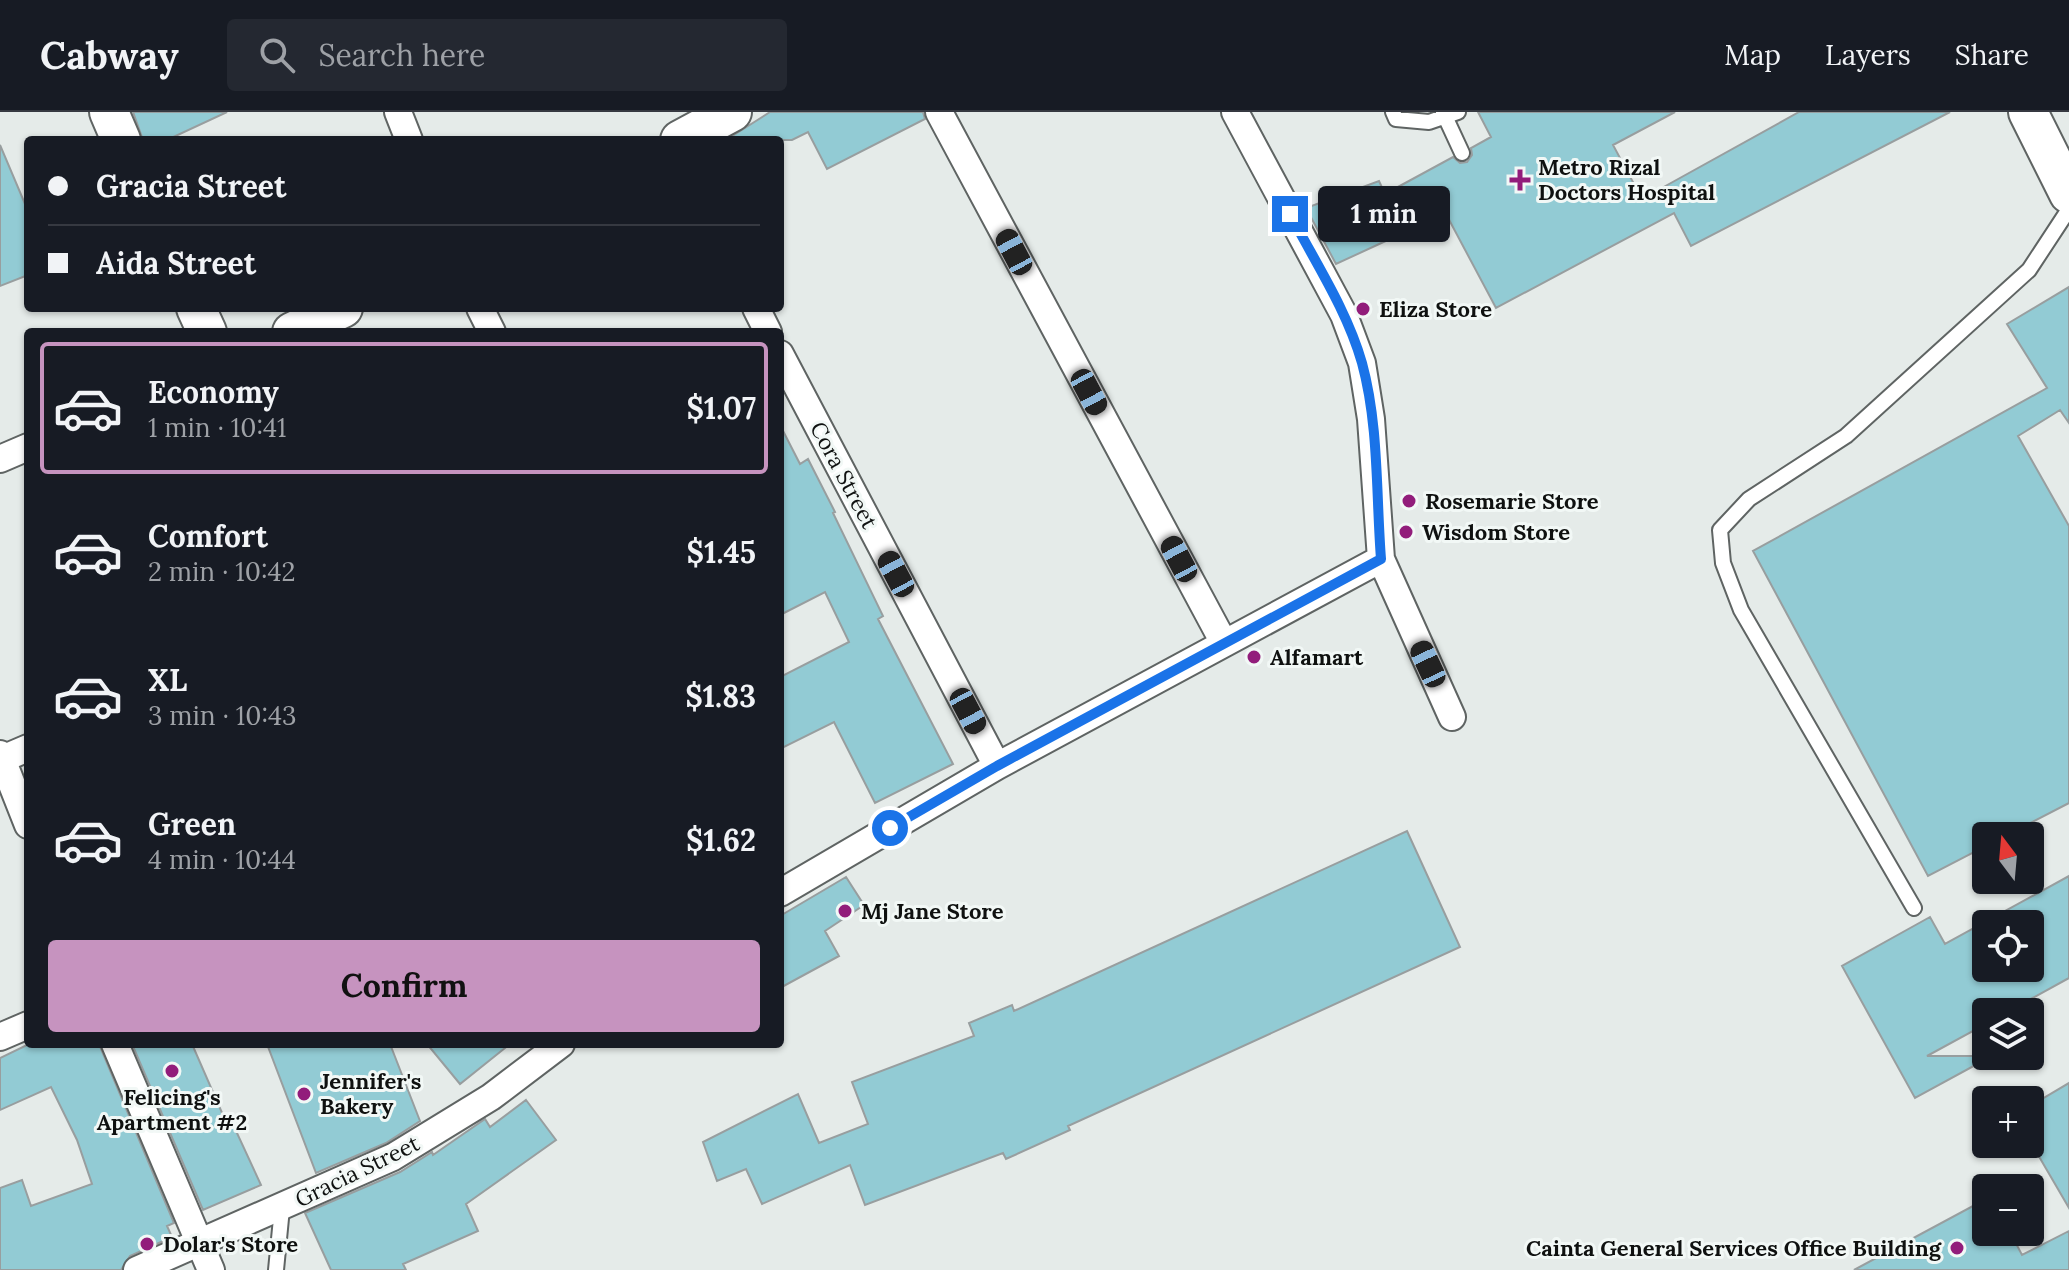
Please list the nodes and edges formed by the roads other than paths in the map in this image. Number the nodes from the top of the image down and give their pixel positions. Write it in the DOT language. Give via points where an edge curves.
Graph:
graph roads {
  1 [pos="109,112"];
  2 [pos="398,112"];
  3 [pos="732,112"];
  4 [pos="939,112"];
  5 [pos="1235,112"];
  6 [pos="1393,112"];
  7 [pos="2028,112"];
  8 [pos="1448,113"];
  9 [pos="119,136"];
  10 [pos="407,136"];
  11 [pos="687,136"];
  12 [pos="1462,153"];
  13 [pos="2069,194"];
  14 [pos="2069,209"];
  15 [pos="334,312"];
  16 [pos="300,328"];
  17 [pos="784,362"];
  18 [pos="24,449"];
  19 [pos="0,459"];
  20 [pos="1381,559"];
  21 [pos="1224,643"];
  22 [pos="1452,717"];
  23 [pos="24,749"];
  24 [pos="1,757"];
  25 [pos="997,766"];
  26 [pos="24,815"];
  27 [pos="784,888"];
  28 [pos="1914,908"];
  29 [pos="24,1027"];
  30 [pos="0,1037"];
  31 [pos="117,1048"];
  32 [pos="556,1048"];
  33 [pos="282,1208"];
  34 [pos="201,1244"];
  35 [pos="137,1270"];
  36 [pos="211,1270"];
  37 [pos="276,1270"];
  1 -- 9 [label="street"];
  2 -- 10 [label="street"];
  3 -- 11 [label="street"];
  4 -- 21 [label="street"];
  5 -- 20 [label="street" via="1344,315 1362,363"];
  6 -- 8 [label="lane" via="1396,119 1429,122"];
  7 -- 13 [label="street"];
  8 -- 12 [label="lane"];
  14 -- 28 [label="lane" via="2029,270 1846,436 1749,499 1720,530 1723,563 1741,610"];
  15 -- 16 [label="street"];
  17 -- 25 [label="street, Cora Street"];
  18 -- 19 [label="street"];
  20 -- 21 [label="street"];
  20 -- 22 [label="street"];
  21 -- 25 [label="street"];
  23 -- 24 [label="street"];
  24 -- 26 [label="street"];
  25 -- 27 [label="street"];
  29 -- 30 [label="street"];
  31 -- 34 [label="street"];
  32 -- 33 [label="street, Gracia Street" via="491,1097 393,1157"];
  33 -- 34 [label="street, Gracia Street"];
  33 -- 37 [label="lane"];
  34 -- 35 [label="street, Gracia Street"];
  34 -- 36 [label="street"];
}
